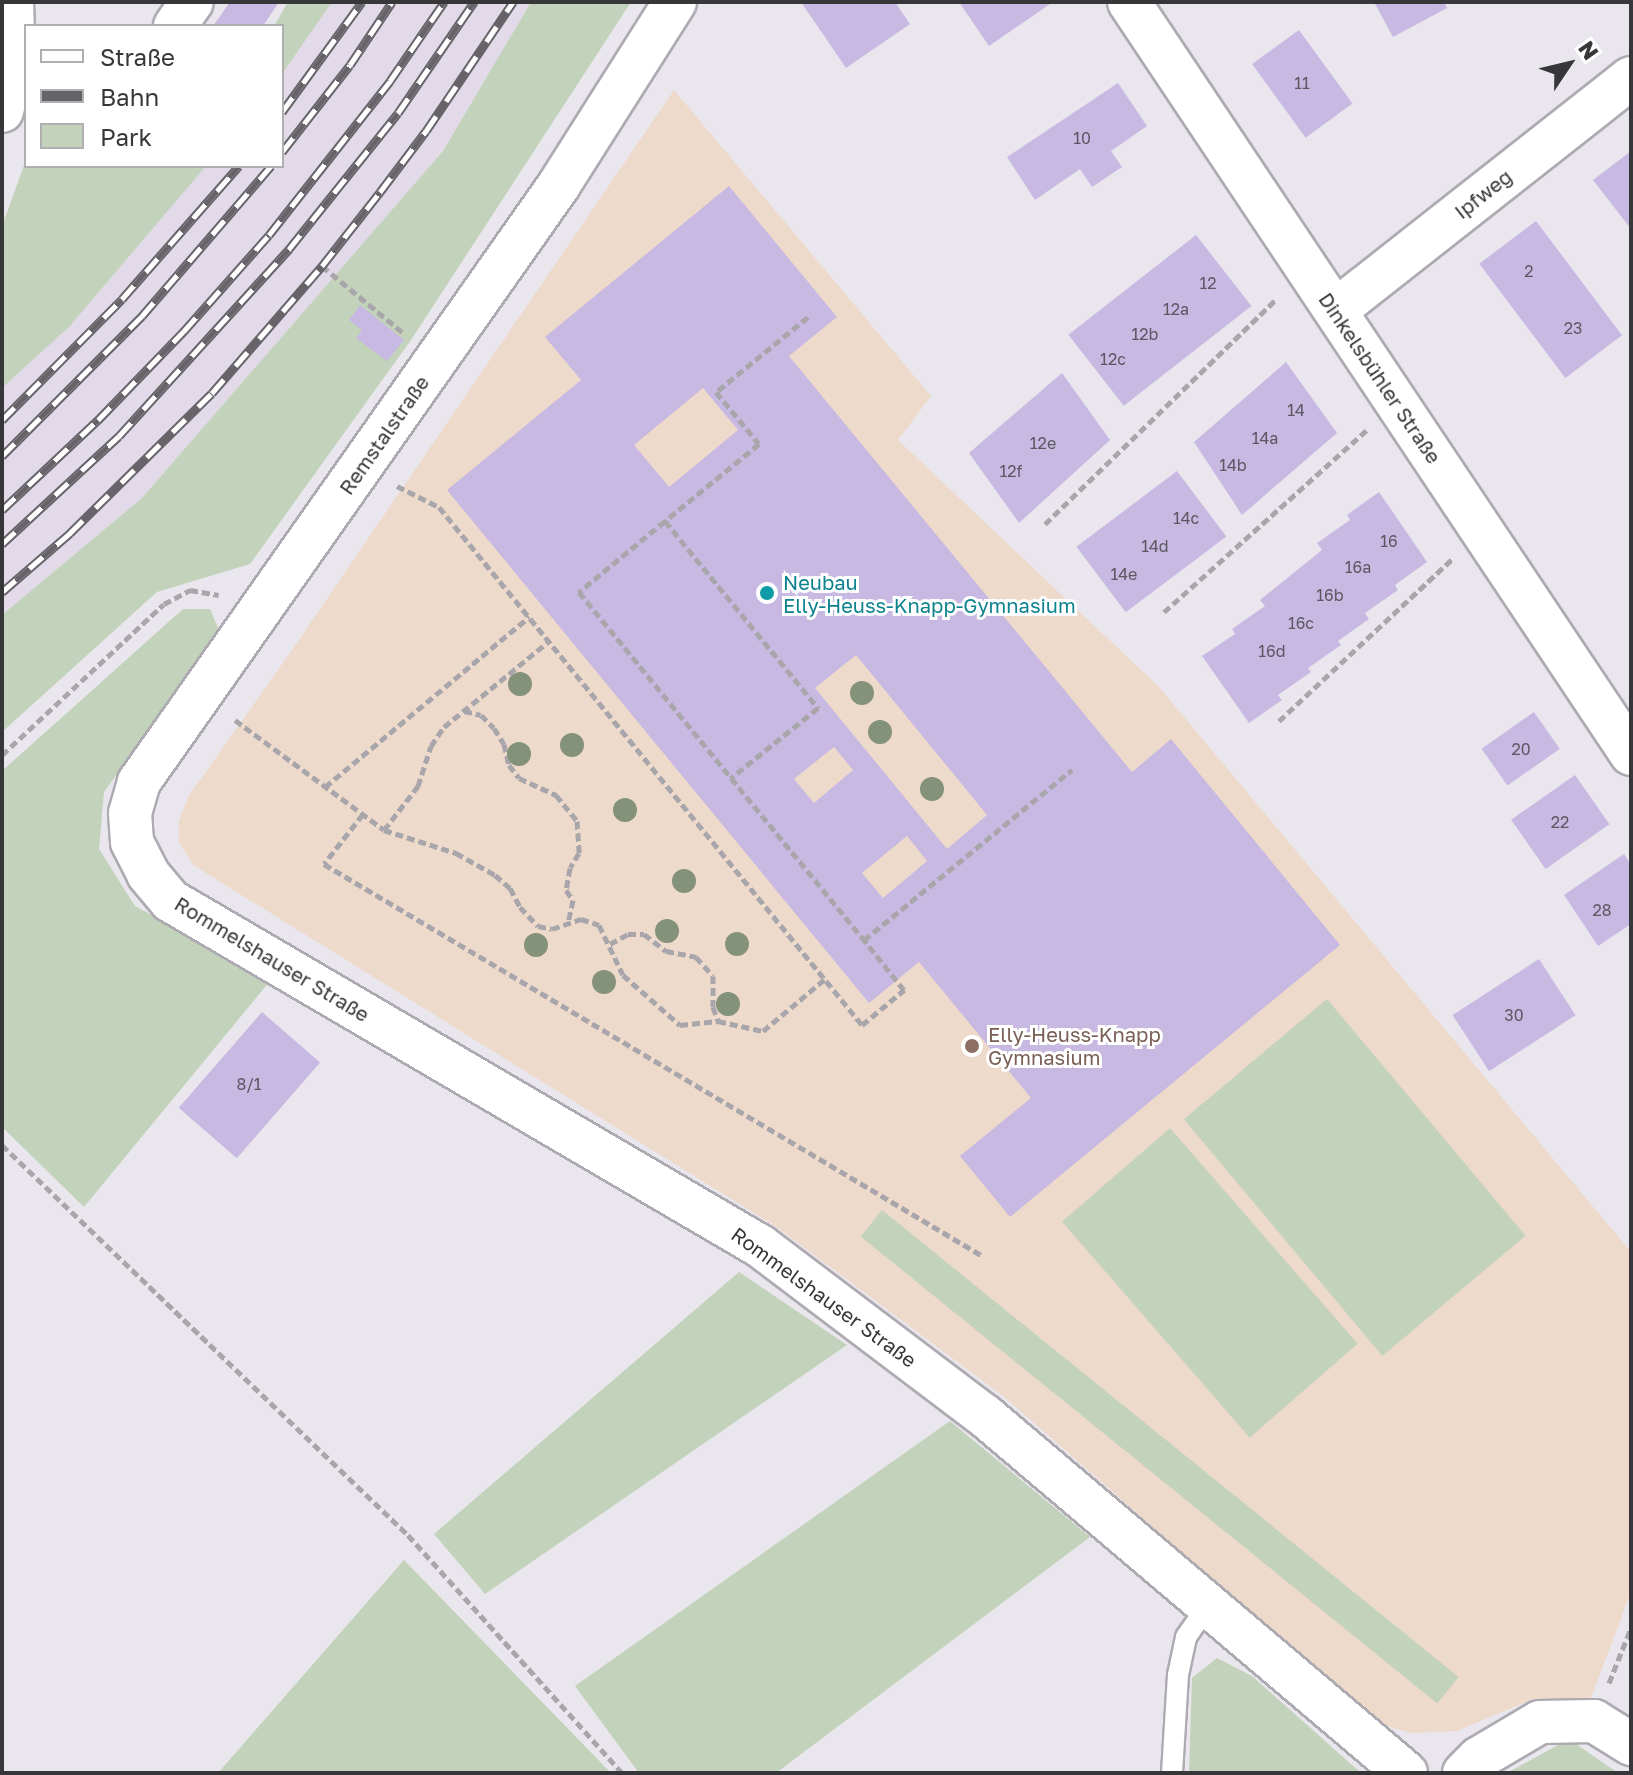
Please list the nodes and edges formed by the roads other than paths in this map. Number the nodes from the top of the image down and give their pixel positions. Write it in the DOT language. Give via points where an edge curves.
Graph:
graph roads {
  1 [pos="192,2"];
  2 [pos="675,2"];
  3 [pos="1129,2"];
  4 [pos="9,10"];
  5 [pos="176,24"];
  6 [pos="20,67"];
  7 [pos="1631,78"];
  8 [pos="2,111"];
  9 [pos="1336,310"];
  10 [pos="1631,754"];
  11 [pos="148,874"];
  12 [pos="1208,1606"];
  13 [pos="1631,1744"];
  14 [pos="1172,1773"];
  15 [pos="1406,1773"];
  16 [pos="1464,1773"];
  1 -- 5 [label="street"];
  2 -- 11 [label="street, Remstalstraße" via="559,185 139,782 130,813 132,842"];
  3 -- 9 [label="street, Dinkelsbühler Straße"];
  4 -- 6 [label="street"];
  6 -- 8 [label="street"];
  7 -- 9 [label="street, Ipfweg"];
  9 -- 10 [label="street, Dinkelsbühler Straße"];
  11 -- 12 [label="street, Rommelshauser Straße" via="171,901 760,1246 985,1416"];
  12 -- 14 [label="lane" via="1186,1637 1178,1675"];
  12 -- 15 [label="street, Rommelshauser Straße"];
  13 -- 16 [label="street" via="1594,1721 1540,1722 1479,1758"];
}
